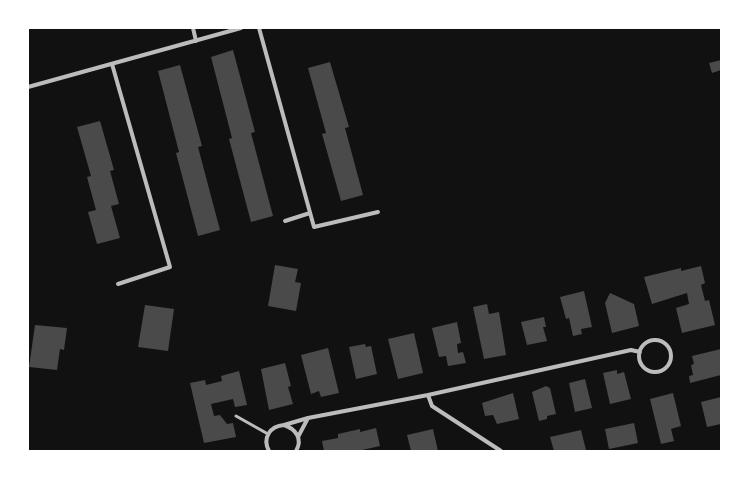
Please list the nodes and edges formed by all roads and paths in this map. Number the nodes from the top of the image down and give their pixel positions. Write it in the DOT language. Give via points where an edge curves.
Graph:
graph roads {
  1 [pos="193,28"];
  2 [pos="241,28"];
  3 [pos="259,28"];
  4 [pos="196,41"];
  5 [pos="112,64"];
  6 [pos="28,87"];
  7 [pos="378,212"];
  8 [pos="310,213"];
  9 [pos="285,221"];
  10 [pos="118,284"];
  11 [pos="640,352"];
  12 [pos="428,394"];
  13 [pos="236,416"];
  14 [pos="308,418"];
  15 [pos="284,425"];
  16 [pos="268,434"];
  17 [pos="298,437"];
  18 [pos="269,451"];
  19 [pos="296,451"];
  20 [pos="501,451"];
  1 -- 4 [label="street"];
  2 -- 4 [label="street"];
  3 -- 8 [label="street"];
  4 -- 5 [label="street"];
  5 -- 6 [label="street"];
  5 -- 10 [label="street" via="170,267"];
  7 -- 8 [label="street" via="314,228"];
  8 -- 9 [label="street"];
  11 -- 11 [label="street" via="640,362 652,372 667,368 672,359 670,348 656,340 646,343"];
  11 -- 12 [label="street" via="631,350"];
  12 -- 14 [label="street"];
  12 -- 20 [label="street" via="432,406"];
  13 -- 16 [label="lane"];
  14 -- 15 [label="street"];
  14 -- 17 [label="street"];
  15 -- 16 [label="street" via="272,429"];
  15 -- 17 [label="street" via="295,431"];
  16 -- 18 [label="street" via="266,440"];
  17 -- 19 [label="street"];
}
